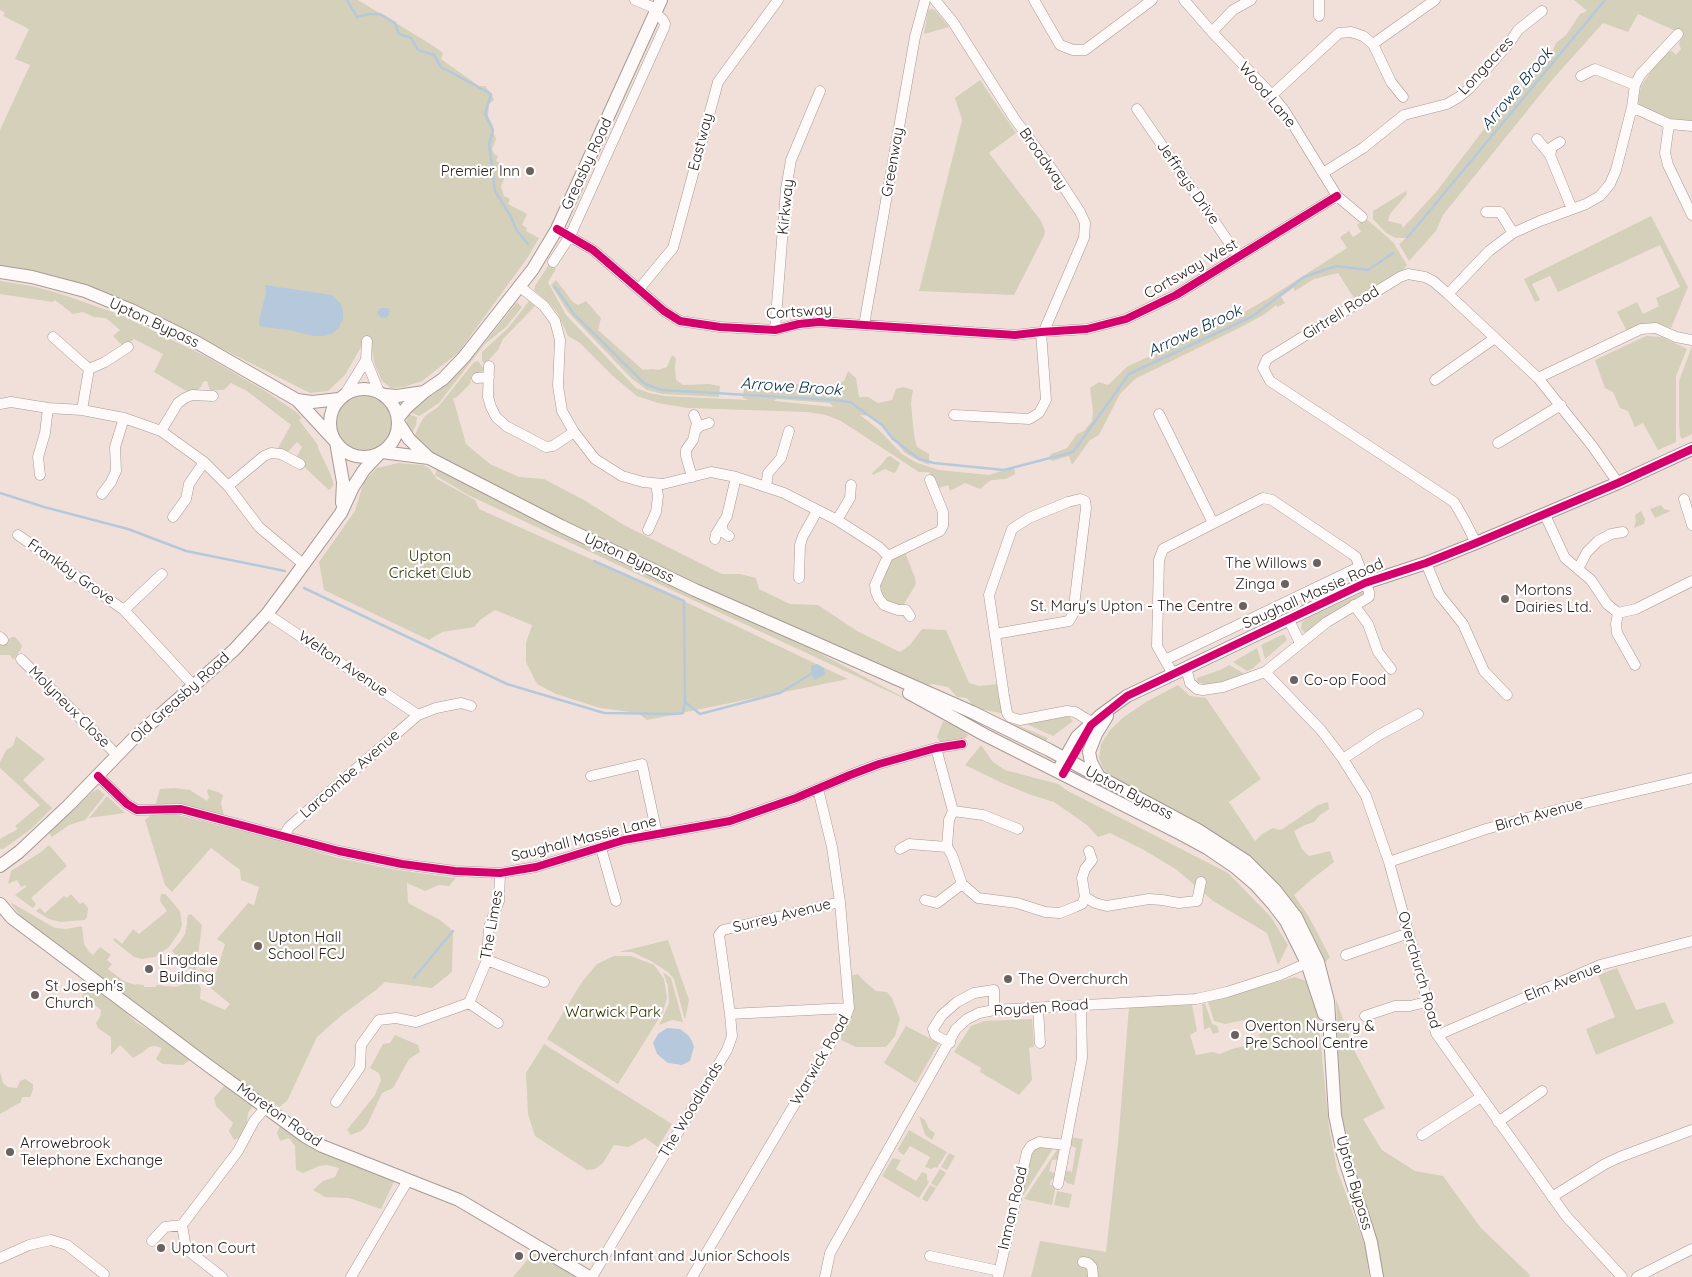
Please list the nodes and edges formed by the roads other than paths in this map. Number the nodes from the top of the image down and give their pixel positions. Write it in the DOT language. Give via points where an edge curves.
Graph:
graph roads {
  1 [pos="635,0"];
  2 [pos="778,0"];
  3 [pos="924,0"];
  4 [pos="935,0"];
  5 [pos="1034,0"];
  6 [pos="1152,0"];
  7 [pos="1184,0"];
  8 [pos="1251,0"];
  9 [pos="1319,0"];
  10 [pos="1435,0"];
  11 [pos="657,8"];
  12 [pos="1542,11"];
  13 [pos="1319,16"];
  14 [pos="1212,32"];
  15 [pos="1678,34"];
  16 [pos="1373,44"];
  17 [pos="1582,76"];
  18 [pos="1635,85"];
  19 [pos="820,90"];
  20 [pos="1272,95"];
  21 [pos="1403,97"];
  22 [pos="1632,107"];
  23 [pos="1137,110"];
  24 [pos="1669,124"];
  25 [pos="1692,126"];
  26 [pos="1536,139"];
  27 [pos="1560,142"];
  28 [pos="1550,155"];
  29 [pos="1323,173"];
  30 [pos="1338,196"];
  31 [pos="1504,201"];
  32 [pos="1572,209"];
  33 [pos="1486,212"];
  34 [pos="1500,212"];
  35 [pos="1692,215"];
  36 [pos="1362,217"];
  37 [pos="557,229"];
  38 [pos="1513,233"];
  39 [pos="570,236"];
  40 [pos="1239,257"];
  41 [pos="553,262"];
  42 [pos="0,272"];
  43 [pos="519,286"];
  44 [pos="639,289"];
  45 [pos="1448,294"];
  46 [pos="864,325"];
  47 [pos="775,330"];
  48 [pos="1043,332"];
  49 [pos="53,337"];
  50 [pos="1495,338"];
  51 [pos="1692,340"];
  52 [pos="367,341"];
  53 [pos="128,347"];
  54 [pos="366,360"];
  55 [pos="489,366"];
  56 [pos="89,368"];
  57 [pos="489,377"];
  58 [pos="477,378"];
  59 [pos="1538,378"];
  60 [pos="1435,380"];
  61 [pos="424,392"];
  62 [pos="382,394"];
  63 [pos="213,396"];
  64 [pos="342,397"];
  65 [pos="297,400"];
  66 [pos="0,404"];
  67 [pos="1561,405"];
  68 [pos="48,408"];
  69 [pos="82,410"];
  70 [pos="1159,414"];
  71 [pos="694,415"];
  72 [pos="954,415"];
  73 [pos="124,418"];
  74 [pos="398,420"];
  75 [pos="709,422"];
  76 [pos="161,431"];
  77 [pos="695,431"];
  78 [pos="789,431"];
  79 [pos="574,432"];
  80 [pos="335,441"];
  81 [pos="1498,443"];
  82 [pos="1692,450"];
  83 [pos="380,453"];
  84 [pos="429,458"];
  85 [pos="204,462"];
  86 [pos="300,464"];
  87 [pos="40,475"];
  88 [pos="692,477"];
  89 [pos="736,477"];
  90 [pos="930,480"];
  91 [pos="1618,483"];
  92 [pos="656,484"];
  93 [pos="851,485"];
  94 [pos="228,486"];
  95 [pos="766,487"];
  96 [pos="102,494"];
  97 [pos="1684,499"];
  98 [pos="817,511"];
  99 [pos="341,513"];
  100 [pos="1545,515"];
  101 [pos="173,517"];
  102 [pos="837,520"];
  103 [pos="1213,523"];
  104 [pos="1692,524"];
  105 [pos="722,525"];
  106 [pos="648,530"];
  107 [pos="1623,532"];
  108 [pos="18,535"];
  109 [pos="729,536"];
  110 [pos="715,539"];
  111 [pos="1476,543"];
  112 [pos="888,556"];
  113 [pos="1426,563"];
  114 [pos="303,564"];
  115 [pos="1359,567"];
  116 [pos="1578,569"];
  117 [pos="162,574"];
  118 [pos="799,578"];
  119 [pos="1692,581"];
  120 [pos="1365,583"];
  121 [pos="1354,605"];
  122 [pos="124,610"];
  123 [pos="1618,613"];
  124 [pos="267,614"];
  125 [pos="910,616"];
  126 [pos="1289,620"];
  127 [pos="995,634"];
  128 [pos="1300,643"];
  129 [pos="21,658"];
  130 [pos="1165,660"];
  131 [pos="1635,665"];
  132 [pos="1186,668"];
  133 [pos="1392,669"];
  134 [pos="1266,672"];
  135 [pos="1173,674"];
  136 [pos="193,685"];
  137 [pos="1507,696"];
  138 [pos="471,706"];
  139 [pos="1113,706"];
  140 [pos="1418,714"];
  141 [pos="418,715"];
  142 [pos="1092,724"];
  143 [pos="962,744"];
  144 [pos="936,748"];
  145 [pos="117,755"];
  146 [pos="1343,759"];
  147 [pos="1065,767"];
  148 [pos="98,776"];
  149 [pos="591,776"];
  150 [pos="1692,778"];
  151 [pos="1101,779"];
  152 [pos="818,789"];
  153 [pos="953,811"];
  154 [pos="1018,829"];
  155 [pos="657,834"];
  156 [pos="284,836"];
  157 [pos="947,847"];
  158 [pos="601,848"];
  159 [pos="900,849"];
  160 [pos="1089,851"];
  161 [pos="1389,862"];
  162 [pos="0,866"];
  163 [pos="500,873"];
  164 [pos="1201,882"];
  165 [pos="962,884"];
  166 [pos="1085,897"];
  167 [pos="926,900"];
  168 [pos="616,901"];
  169 [pos="840,902"];
  170 [pos="0,904"];
  171 [pos="723,930"];
  172 [pos="1409,933"];
  173 [pos="1692,941"];
  174 [pos="1346,955"];
  175 [pos="487,960"];
  176 [pos="1312,961"];
  177 [pos="544,982"];
  178 [pos="1426,1002"];
  179 [pos="469,1003"];
  180 [pos="1081,1006"];
  181 [pos="849,1008"];
  182 [pos="1038,1008"];
  183 [pos="994,1010"];
  184 [pos="730,1014"];
  185 [pos="1365,1016"];
  186 [pos="498,1023"];
  187 [pos="1438,1035"];
  188 [pos="950,1043"];
  189 [pos="1040,1043"];
  190 [pos="1542,1091"];
  191 [pos="1481,1097"];
  192 [pos="336,1102"];
  193 [pos="266,1107"];
  194 [pos="1498,1122"];
  195 [pos="1692,1130"];
  196 [pos="1422,1135"];
  197 [pos="1066,1145"];
  198 [pos="408,1180"];
  199 [pos="1058,1184"];
  200 [pos="1552,1197"];
  201 [pos="182,1225"];
  202 [pos="152,1241"];
  203 [pos="1692,1249"];
  204 [pos="930,1256"];
  205 [pos="0,1258"];
  206 [pos="1083,1262"];
  207 [pos="104,1274"];
  208 [pos="999,1274"];
  209 [pos="222,1277"];
  210 [pos="351,1277"];
  211 [pos="590,1277"];
  212 [pos="692,1277"];
  213 [pos="825,1277"];
  214 [pos="1093,1277"];
  215 [pos="1376,1277"];
  216 [pos="1622,1277"];
  217 [pos="1637,1277"];
  1 -- 11 [label="street"];
  2 -- 44 [label="street, Eastway" via="718,82 673,248"];
  3 -- 46 [label="street, Greenway"];
  4 -- 48 [label="street, Broadway" via="1054,172 1080,212 1084,224 1084,238"];
  5 -- 6 [label="street" via="1060,45 1085,50"];
  7 -- 14 [label="street, Wood Lane"];
  8 -- 14 [label="street" via="1233,10"];
  9 -- 13 [label="street"];
  10 -- 16 [label="street"];
  11 -- 37 [label="main road, Greasby Road"];
  11 -- 39 [label="street, Greasby Road" via="664,28"];
  12 -- 29 [label="street, Longacres" via="1518,30 1459,97 1447,104 1404,115 1363,148"];
  14 -- 20 [label="street, Wood Lane"];
  15 -- 18 [label="street" via="1640,75"];
  16 -- 20 [label="street" via="1357,34 1339,32"];
  16 -- 21 [label="street" via="1391,82"];
  17 -- 18 [label="street" via="1596,69"];
  18 -- 22 [label="street"];
  19 -- 47 [label="street, Kirkway" via="791,160"];
  20 -- 29 [label="street, Wood Lane"];
  22 -- 24 [label="street"];
  22 -- 32 [label="street" via="1610,184 1600,196"];
  23 -- 40 [label="street, Jeffreys Drive"];
  24 -- 25 [label="street"];
  24 -- 35 [label="street" via="1665,152 1668,165"];
  26 -- 28 [label="street"];
  27 -- 28 [label="street" via="1552,147"];
  28 -- 32 [label="street"];
  29 -- 30 [label="street, Wood Lane"];
  30 -- 36 [label="street, Wood Lane"];
  30 -- 40 [label="street, Cortsway West"];
  31 -- 34 [label="street"];
  32 -- 38 [label="street"];
  33 -- 34 [label="street"];
  34 -- 38 [label="street"];
  37 -- 39 [label="street, Cortsway"];
  37 -- 43 [label="main road, Greasby Road"];
  38 -- 45 [label="street" via="1489,251"];
  39 -- 41 [label="street, Greasby Road"];
  39 -- 44 [label="street, Cortsway" via="593,250"];
  40 -- 48 [label="street, Cortsway West" via="1176,295 1126,319 1087,329"];
  42 -- 65 [label="main road, Upton Bypass" via="60,283 131,310 196,342"];
  43 -- 61 [label="main road, Greasby Road" via="464,357 443,379"];
  43 -- 79 [label="street" via="544,306 555,321 560,340 558,386 562,411"];
  44 -- 47 [label="street, Cortsway" via="680,321"];
  45 -- 50 [label="street, Girtrell Road"];
  45 -- 111 [label="street, Girtrell Road" via="1425,277 1400,276 1267,358 1263,368 1270,381 1454,502"];
  46 -- 47 [label="street, Cortsway" via="819,322"];
  46 -- 48 [label="street, Cortsway" via="989,334"];
  48 -- 72 [label="street" via="1046,400 1039,412 1029,419"];
  49 -- 56 [label="street"];
  50 -- 59 [label="street, Girtrell Road"];
  50 -- 60 [label="street"];
  51 -- 59 [label="street" via="1656,328 1640,329"];
  52 -- 54 [label="street"];
  53 -- 56 [label="street"];
  54 -- 62 [label="street"];
  54 -- 64 [label="street"];
  55 -- 57 [label="street"];
  56 -- 69 [label="street"];
  57 -- 58 [label="street"];
  57 -- 79 [label="street" via="491,407 506,426 546,446 553,446"];
  59 -- 67 [label="street, Girtrell Road"];
  61 -- 62 [label="main road, Greasby Road" via="397,396"];
  61 -- 74 [label="main road, Greasby Road"];
  62 -- 64 [label="main road" via="362,389"];
  62 -- 74 [label="main road" via="394,405"];
  63 -- 76 [label="street" via="192,394 185,398"];
  64 -- 65 [label="main road, Upton Bypass" via="312,402"];
  64 -- 80 [label="main road" via="333,408 330,419"];
  65 -- 80 [label="main road, Upton Bypass"];
  66 -- 68 [label="street" via="11,402"];
  67 -- 81 [label="street"];
  67 -- 91 [label="street, Girtrell Road"];
  68 -- 69 [label="street"];
  68 -- 87 [label="street" via="38,457"];
  69 -- 73 [label="street"];
  70 -- 103 [label="street"];
  71 -- 77 [label="street"];
  73 -- 76 [label="street"];
  73 -- 96 [label="street" via="115,447 116,471"];
  74 -- 83 [label="main road" via="394,439"];
  74 -- 84 [label="main road, Upton Bypass" via="409,439"];
  75 -- 77 [label="street"];
  76 -- 85 [label="street"];
  77 -- 88 [label="street" via="686,450"];
  78 -- 95 [label="street" via="781,458 768,473"];
  79 -- 92 [label="street" via="595,459 622,476"];
  80 -- 83 [label="main road" via="342,449 360,457"];
  80 -- 99 [label="main road" via="343,482"];
  82 -- 91 [label="main road, Saughall Massie Road"];
  83 -- 84 [label="main road, Upton Bypass"];
  83 -- 99 [label="main road, Old Greasby Road" via="364,470"];
  84 -- 147 [label="main road, Upton Bypass" via="561,526 833,651 985,735"];
  85 -- 94 [label="street"];
  85 -- 101 [label="street"];
  86 -- 94 [label="street" via="281,454 264,456"];
  88 -- 89 [label="street" via="710,472"];
  88 -- 92 [label="street"];
  89 -- 95 [label="street"];
  89 -- 105 [label="street"];
  90 -- 112 [label="street" via="943,512 943,526"];
  91 -- 100 [label="main road, Saughall Massie Road"];
  92 -- 106 [label="street" via="656,512"];
  93 -- 102 [label="street" via="850,498"];
  94 -- 114 [label="street" via="259,527"];
  95 -- 98 [label="street"];
  97 -- 104 [label="street"];
  98 -- 102 [label="street"];
  98 -- 118 [label="street" via="800,545"];
  99 -- 114 [label="main road, Old Greasby Road"];
  100 -- 111 [label="main road, Saughall Massie Road"];
  100 -- 116 [label="street" via="1565,558"];
  102 -- 112 [label="street"];
  103 -- 115 [label="street" via="1263,498 1268,499 1352,554"];
  103 -- 130 [label="street" via="1160,554 1158,646"];
  105 -- 109 [label="street" via="723,532"];
  105 -- 110 [label="street"];
  107 -- 116 [label="street" via="1598,541 1587,552"];
  108 -- 122 [label="street, Frankby Grove"];
  111 -- 113 [label="main road, Saughall Massie Road"];
  112 -- 125 [label="street" via="875,585 876,592 884,605 906,610"];
  113 -- 120 [label="main road, Saughall Massie Road"];
  113 -- 137 [label="street" via="1439,594 1464,624 1484,671"];
  114 -- 124 [label="main road, Old Greasby Road"];
  115 -- 120 [label="street"];
  115 -- 130 [label="street, Saughall Massie Road"];
  116 -- 123 [label="street" via="1591,580 1606,604"];
  117 -- 122 [label="street, Frankby Grove"];
  119 -- 123 [label="street" via="1636,609"];
  120 -- 121 [label="street, Saughall Massie Road" via="1369,597"];
  120 -- 126 [label="main road, Saughall Massie Road"];
  121 -- 128 [label="street, Saughall Massie Road"];
  121 -- 133 [label="street" via="1368,624 1378,652"];
  122 -- 136 [label="street, Frankby Grove"];
  123 -- 131 [label="street" via="1617,633"];
  124 -- 136 [label="main road, Old Greasby Road" via="234,650"];
  124 -- 141 [label="street, Welton Avenue"];
  126 -- 128 [label="street"];
  126 -- 132 [label="main road, Saughall Massie Road"];
  127 -- 127 [label="street" via="1069,621 1073,614 1085,502 1080,499 1029,518 1012,529 989,595"];
  127 -- 142 [label="street" via="1010,717 1016,720 1062,711 1075,712"];
  128 -- 134 [label="street, Saughall Massie Road"];
  129 -- 145 [label="street, Molyneux Close"];
  130 -- 135 [label="street"];
  132 -- 134 [label="street, Saughall Massie Road" via="1190,683 1203,690"];
  132 -- 135 [label="main road, Saughall Massie Road"];
  134 -- 146 [label="street, Overchurch Road" via="1321,730"];
  135 -- 139 [label="main road, Saughall Massie Road"];
  136 -- 145 [label="main road, Old Greasby Road"];
  138 -- 141 [label="street" via="461,702"];
  139 -- 142 [label="main road, Saughall Massie Road"];
  139 -- 151 [label="main road" via="1090,749 1091,762"];
  140 -- 146 [label="street"];
  141 -- 156 [label="street, Larcombe Avenue" via="289,827"];
  142 -- 147 [label="main road, Saughall Massie Road"];
  143 -- 144 [label="street, Saughall Massie Lane"];
  144 -- 152 [label="street, Saughall Massie Lane" via="879,764"];
  144 -- 153 [label="street"];
  145 -- 148 [label="main road, Old Greasby Road"];
  146 -- 161 [label="street, Overchurch Road" via="1366,796"];
  147 -- 151 [label="main road, Upton Bypass"];
  147 -- 176 [label="main road, Upton Bypass" via="1235,867 1273,904"];
  148 -- 156 [label="street, Saughall Massie Lane" via="137,810 181,809"];
  148 -- 162 [label="main road, Old Greasby Road"];
  149 -- 155 [label="street" via="642,764"];
  150 -- 161 [label="street, Birch Avenue" via="1486,829"];
  151 -- 176 [label="main road, Upton Bypass" via="1198,830 1246,861 1276,890 1296,917"];
  152 -- 155 [label="street, Saughall Massie Lane" via="730,821"];
  152 -- 169 [label="street, Warwick Road" via="832,847"];
  153 -- 154 [label="street" via="982,815"];
  153 -- 157 [label="street"];
  155 -- 158 [label="street, Saughall Massie Lane"];
  156 -- 163 [label="street, Saughall Massie Lane" via="402,864"];
  157 -- 159 [label="street" via="909,844"];
  157 -- 165 [label="street"];
  158 -- 163 [label="street, Saughall Massie Lane" via="536,867"];
  158 -- 168 [label="street"];
  160 -- 166 [label="street" via="1092,860 1082,878"];
  161 -- 172 [label="street, Overchurch Road"];
  163 -- 175 [label="street, The Limes" via="499,901 489,927"];
  164 -- 166 [label="street" via="1197,901 1149,900 1107,906"];
  165 -- 166 [label="street" via="978,898 1017,903 1045,912 1060,913 1082,904"];
  165 -- 167 [label="street" via="937,903"];
  169 -- 171 [label="street, Surrey Avenue"];
  169 -- 181 [label="street, Warwick Road"];
  170 -- 193 [label="main road, Moreton Road" via="12,918"];
  171 -- 184 [label="street, The Woodlands" via="719,935"];
  172 -- 174 [label="street"];
  172 -- 178 [label="street, Overchurch Road"];
  173 -- 187 [label="street, Elm Avenue" via="1600,965"];
  175 -- 177 [label="street"];
  175 -- 179 [label="street, The Limes"];
  176 -- 180 [label="street, Royden Road" via="1280,975 1196,999"];
  176 -- 215 [label="main road, Upton Bypass" via="1328,1001 1337,1125 1371,1242"];
  178 -- 185 [label="street" via="1395,1006"];
  178 -- 187 [label="street, Overchurch Road"];
  179 -- 186 [label="street"];
  179 -- 192 [label="street" via="416,1022 396,1018 379,1020 361,1044 360,1068"];
  180 -- 182 [label="street, Royden Road"];
  180 -- 197 [label="street" via="1082,1058"];
  181 -- 184 [label="street"];
  181 -- 212 [label="street, Warwick Road"];
  182 -- 183 [label="street, Royden Road"];
  182 -- 189 [label="street"];
  183 -- 188 [label="street, Royden Road" via="967,1019 956,1029"];
  183 -- 188 [label="street" via="994,990 974,993 957,1002 942,1014 933,1028 935,1035"];
  184 -- 211 [label="street, The Woodlands" via="732,1036 727,1050"];
  187 -- 191 [label="street, Overchurch Road"];
  188 -- 213 [label="street, Royden Road" via="830,1253"];
  190 -- 194 [label="street"];
  191 -- 194 [label="street, Overchurch Road"];
  191 -- 196 [label="street"];
  193 -- 198 [label="main road, Moreton Road" via="322,1146"];
  193 -- 201 [label="street" via="254,1121 238,1151"];
  194 -- 200 [label="street, Overchurch Road"];
  195 -- 200 [label="street" via="1620,1157"];
  197 -- 199 [label="street"];
  197 -- 208 [label="street, Inman Road" via="1039,1142 1027,1152"];
  198 -- 210 [label="street"];
  198 -- 211 [label="main road, Moreton Road" via="459,1200"];
  200 -- 216 [label="street, Overchurch Road"];
  201 -- 202 [label="street" via="165,1227"];
  201 -- 209 [label="street" via="186,1250"];
  203 -- 217 [label="street"];
  204 -- 208 [label="street"];
  205 -- 207 [label="street" via="29,1245 51,1240 67,1245"];
  206 -- 214 [label="street" via="1092,1267"];
}
